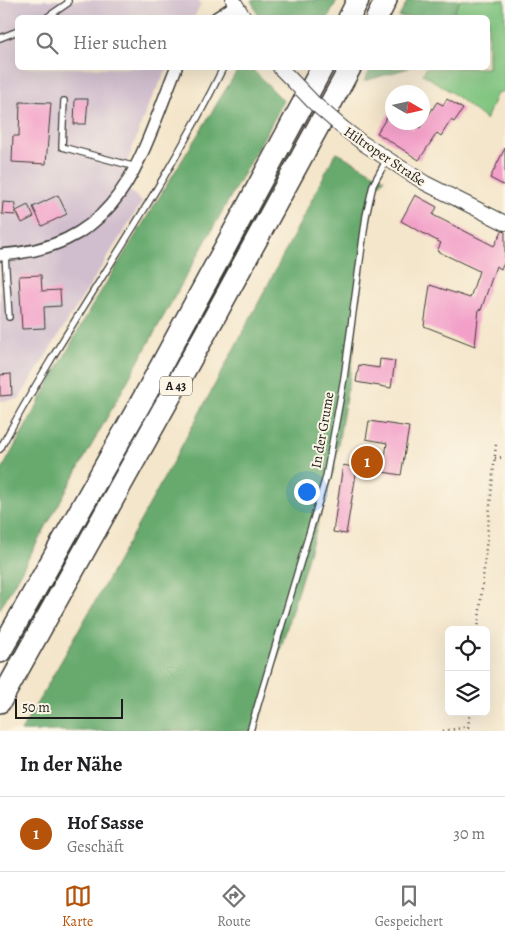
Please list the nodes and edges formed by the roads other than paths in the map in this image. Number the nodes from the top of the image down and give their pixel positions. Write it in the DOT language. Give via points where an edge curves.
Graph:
graph roads {
  1 [pos="68,0"];
  2 [pos="358,0"];
  3 [pos="386,0"];
  4 [pos="238,8"];
  5 [pos="50,15"];
  6 [pos="223,15"];
  7 [pos="350,15"];
  8 [pos="378,15"];
  9 [pos="15,32"];
  10 [pos="0,38"];
  11 [pos="175,70"];
  12 [pos="223,70"];
  13 [pos="321,70"];
  14 [pos="349,70"];
  15 [pos="285,73"];
  16 [pos="64,101"];
  17 [pos="387,159"];
  18 [pos="136,167"];
  19 [pos="505,223"];
  20 [pos="3,255"];
  21 [pos="9,317"];
  22 [pos="0,449"];
  23 [pos="0,652"];
  24 [pos="0,702"];
  25 [pos="250,731"];
  1 -- 5 [label="lane"];
  2 -- 7 [label="highway"];
  3 -- 8 [label="highway"];
  4 -- 6 [label="street"];
  9 -- 10 [label="lane"];
  11 -- 18 [label="street"];
  12 -- 22 [label="lane" via="127,239 67,332"];
  13 -- 23 [label="highway, A 43" via="148,390"];
  14 -- 24 [label="highway, A 43"];
  15 -- 17 [label="street, Hiltroper Straße, bridge" via="342,128"];
  16 -- 18 [label="lane" via="62,147"];
  17 -- 19 [label="street, Hiltroper Straße" via="425,183"];
  17 -- 25 [label="lane, In der Grume" via="373,185 366,216 344,378 326,477"];
  18 -- 20 [label="street" via="124,189 93,224 47,247"];
  20 -- 21 [label="lane"];
}
